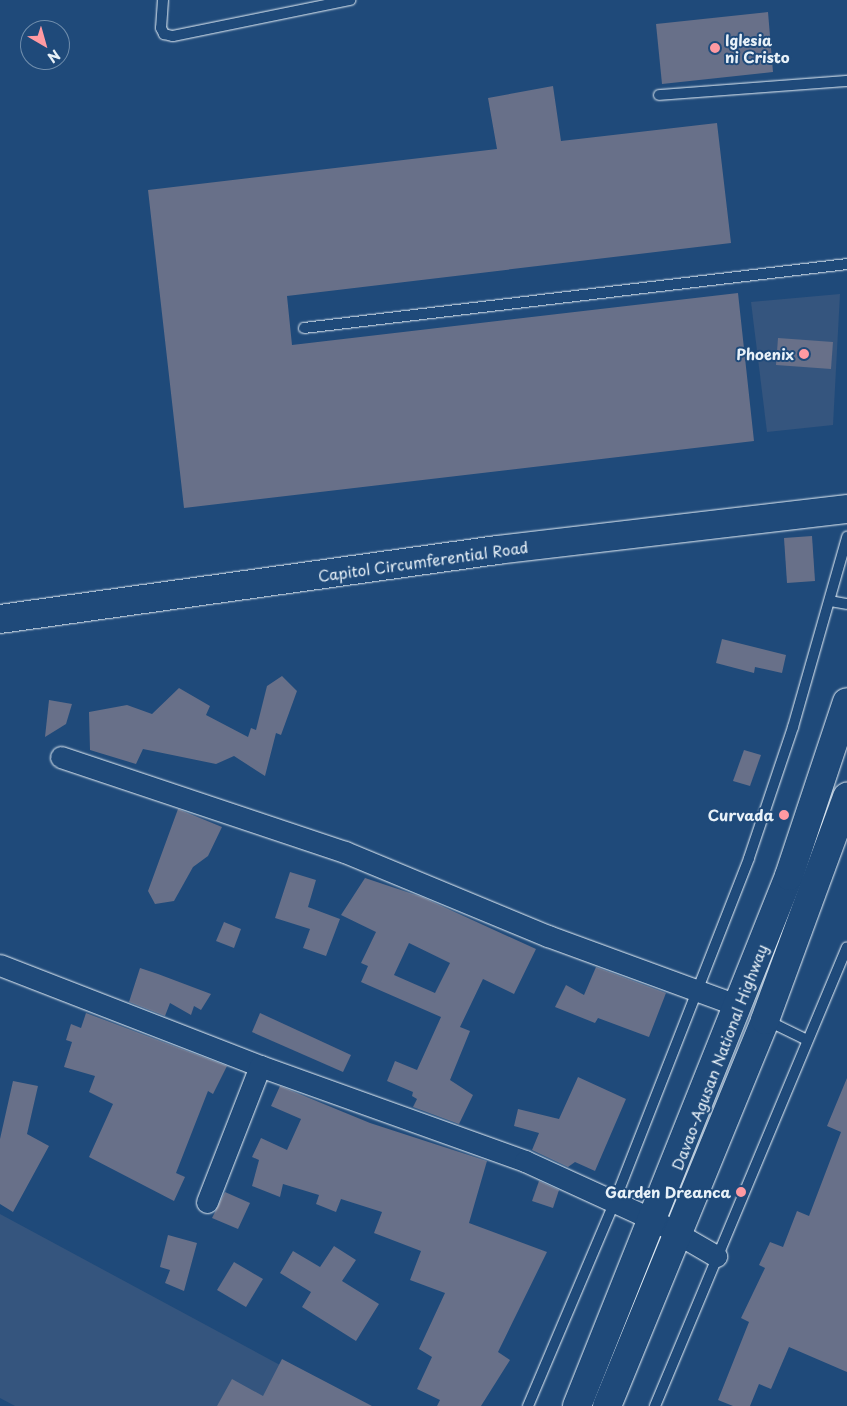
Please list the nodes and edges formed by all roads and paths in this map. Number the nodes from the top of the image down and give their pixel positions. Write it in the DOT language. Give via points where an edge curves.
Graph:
graph roads {
  1 [pos="163,0"];
  2 [pos="350,0"];
  3 [pos="847,81"];
  4 [pos="659,95"];
  5 [pos="847,264"];
  6 [pos="304,328"];
  7 [pos="847,509"];
  8 [pos="847,537"];
  9 [pos="830,601"];
  10 [pos="847,604"];
  11 [pos="0,619"];
  12 [pos="847,702"];
  13 [pos="61,757"];
  14 [pos="847,797"];
  15 [pos="847,948"];
  16 [pos="0,965"];
  17 [pos="698,992"];
  18 [pos="739,1006"];
  19 [pos="765,1020"];
  20 [pos="805,1039"];
  21 [pos="260,1066"];
  22 [pos="207,1202"];
  23 [pos="614,1203"];
  24 [pos="654,1220"];
  25 [pos="678,1234"];
  26 [pos="716,1256"];
  27 [pos="528,1406"];
  28 [pos="577,1406"];
  29 [pos="607,1406"];
  30 [pos="655,1406"];
  1 -- 2 [label="lane" via="161,28 164,34 173,36"];
  3 -- 4 [label="lane"];
  5 -- 6 [label="lane"];
  7 -- 11 [label="main road, Capitol Circumferential Road" via="497,550"];
  8 -- 9 [label="lane"];
  9 -- 10 [label="lane"];
  9 -- 17 [label="lane" via="752,849"];
  12 -- 18 [label="main road, Davao-Agusan National Highway" via="789,876"];
  13 -- 17 [label="street" via="345,852 548,936"];
  14 -- 19 [label="main road, Davao-Agusan National Highway"];
  15 -- 20 [label="lane"];
  16 -- 21 [label="street"];
  17 -- 18 [label="street"];
  17 -- 23 [label="lane"];
  18 -- 24 [label="main road, Davao-Agusan National Highway"];
  19 -- 20 [label="lane"];
  19 -- 25 [label="main road, Davao-Agusan National Highway"];
  20 -- 26 [label="lane"];
  21 -- 22 [label="street"];
  21 -- 23 [label="street" via="472,1140"];
  23 -- 24 [label="street"];
  23 -- 27 [label="lane"];
  24 -- 25 [label="street"];
  24 -- 28 [label="main road, Davao-Agusan National Highway"];
  25 -- 26 [label="street"];
  25 -- 29 [label="main road, Davao-Agusan National Highway"];
  26 -- 30 [label="lane"];
}
